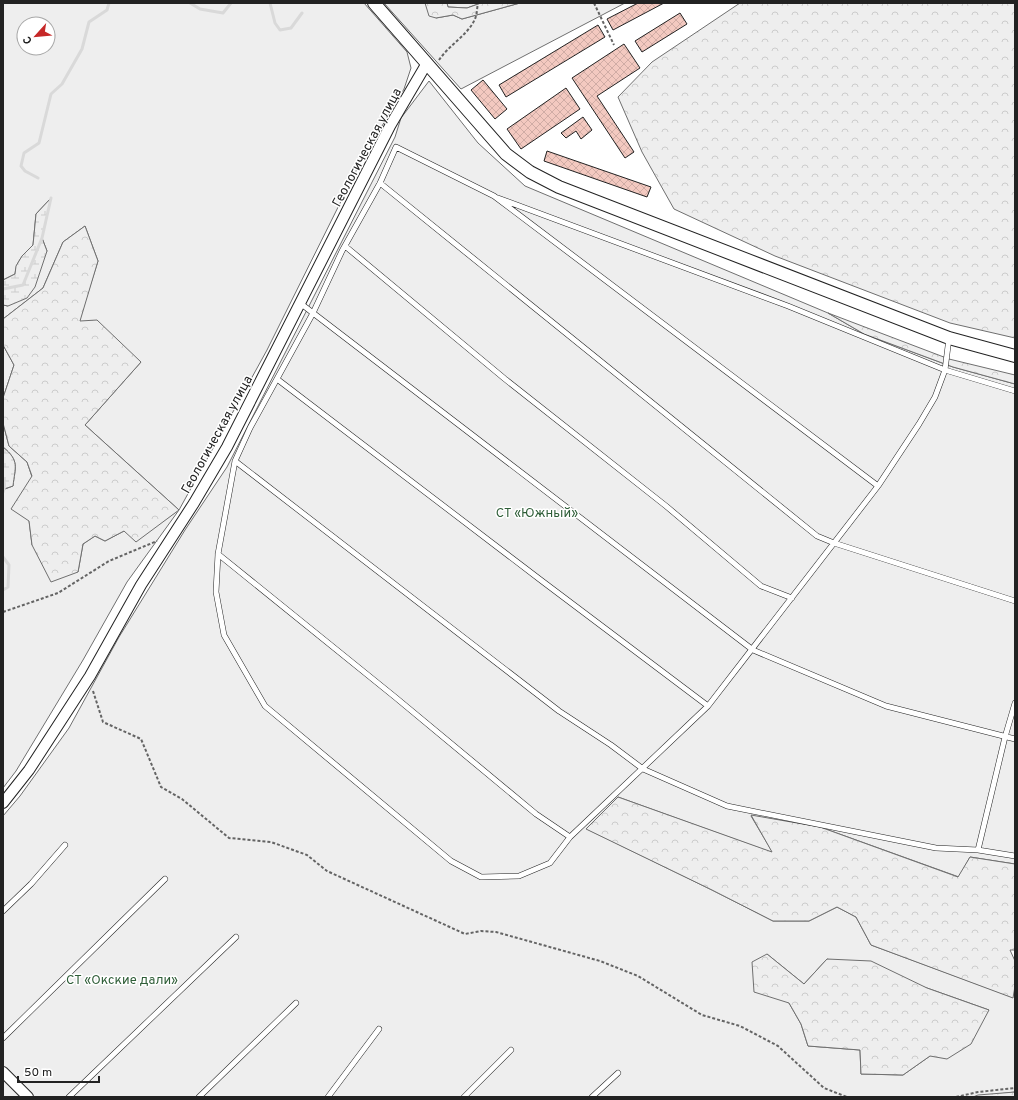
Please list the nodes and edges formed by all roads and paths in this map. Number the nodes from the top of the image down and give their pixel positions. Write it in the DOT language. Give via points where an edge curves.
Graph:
graph roads {
  1 [pos="374,3"];
  2 [pos="478,3"];
  3 [pos="594,3"];
  4 [pos="614,45"];
  5 [pos="429,66"];
  6 [pos="380,183"];
  7 [pos="494,196"];
  8 [pos="345,246"];
  9 [pos="300,303"];
  10 [pos="313,313"];
  11 [pos="949,338"];
  12 [pos="1015,356"];
  13 [pos="945,370"];
  14 [pos="277,379"];
  15 [pos="1015,391"];
  16 [pos="235,461"];
  17 [pos="878,486"];
  18 [pos="174,533"];
  19 [pos="834,543"];
  20 [pos="218,554"];
  21 [pos="792,598"];
  22 [pos="1015,602"];
  23 [pos="3,612"];
  24 [pos="753,650"];
  25 [pos="90,676"];
  26 [pos="1015,703"];
  27 [pos="708,706"];
  28 [pos="1005,737"];
  29 [pos="1015,739"];
  30 [pos="643,768"];
  31 [pos="3,803"];
  32 [pos="570,837"];
  33 [pos="65,845"];
  34 [pos="978,850"];
  35 [pos="1015,856"];
  36 [pos="165,879"];
  37 [pos="3,911"];
  38 [pos="236,937"];
  39 [pos="296,1003"];
  40 [pos="379,1029"];
  41 [pos="3,1038"];
  42 [pos="511,1050"];
  43 [pos="3,1072"];
  44 [pos="618,1073"];
  45 [pos="1015,1088"];
  46 [pos="28,1097"];
  47 [pos="68,1097"];
  48 [pos="199,1097"];
  49 [pos="328,1097"];
  50 [pos="464,1097"];
  51 [pos="592,1097"];
  52 [pos="847,1097"];
  53 [pos="956,1097"];
  1 -- 5 [label="street"];
  2 -- 5 [label="path" via="475,19 468,29"];
  3 -- 4 [label="path"];
  5 -- 9 [label="street, Геологическая улица" via="390,126"];
  5 -- 11 [label="street" via="506,154 530,172 559,187 666,230"];
  6 -- 7 [label="lane" via="396,147"];
  6 -- 8 [label="lane"];
  6 -- 19 [label="lane" via="816,536"];
  7 -- 13 [label="lane" via="788,306"];
  7 -- 17 [label="lane"];
  8 -- 10 [label="lane"];
  8 -- 21 [label="lane" via="761,586"];
  9 -- 10 [label="lane"];
  9 -- 18 [label="street, Геологическая улица" via="227,447"];
  10 -- 14 [label="lane"];
  10 -- 24 [label="lane"];
  11 -- 12 [label="street"];
  11 -- 13 [label="lane"];
  13 -- 15 [label="lane"];
  13 -- 17 [label="lane" via="935,397"];
  14 -- 16 [label="lane"];
  14 -- 27 [label="lane"];
  16 -- 20 [label="lane"];
  16 -- 30 [label="lane" via="559,711"];
  17 -- 19 [label="lane"];
  18 -- 23 [label="path" via="109,561 58,593"];
  18 -- 25 [label="street, Геологическая улица" via="141,585"];
  19 -- 21 [label="lane"];
  19 -- 22 [label="lane"];
  20 -- 32 [label="lane" via="536,814"];
  20 -- 32 [label="lane" via="216,592 224,635 265,706 451,861 481,877 520,876 550,863"];
  21 -- 24 [label="lane"];
  24 -- 27 [label="lane"];
  24 -- 28 [label="lane" via="886,706"];
  25 -- 31 [label="street, Геологическая улица" via="29,770"];
  25 -- 52 [label="path" via="103,722 142,739 161,787 182,799 229,838 271,842 307,854 327,871 465,934 496,932 600,961 638,976 702,1015 740,1026 778,1046 824,1088"];
  26 -- 28 [label="lane"];
  27 -- 30 [label="lane"];
  28 -- 29 [label="lane"];
  28 -- 34 [label="lane"];
  30 -- 32 [label="lane"];
  30 -- 34 [label="lane" via="727,806 936,848"];
  33 -- 37 [label="lane"];
  34 -- 35 [label="lane"];
  36 -- 41 [label="lane"];
  38 -- 47 [label="lane"];
  39 -- 48 [label="lane"];
  40 -- 49 [label="lane"];
  42 -- 50 [label="lane"];
  43 -- 46 [label="street"];
  44 -- 51 [label="lane"];
  45 -- 53 [label="path"];
}
